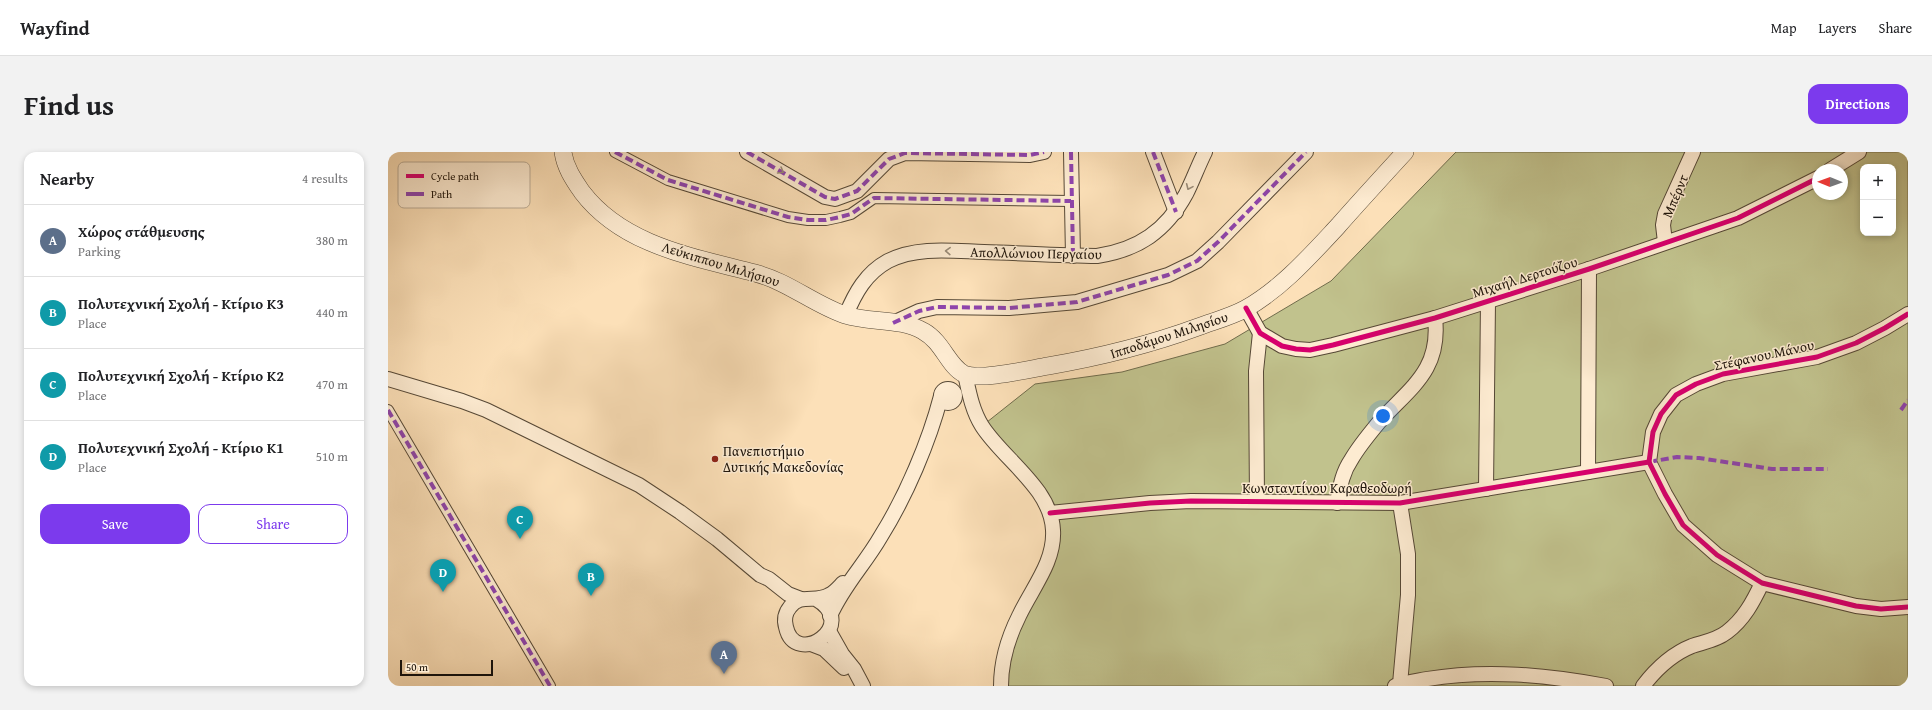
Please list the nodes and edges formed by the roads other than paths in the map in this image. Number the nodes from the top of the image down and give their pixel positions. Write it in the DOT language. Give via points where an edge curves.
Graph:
graph roads {
  1 [pos="562,152"];
  2 [pos="615,152"];
  3 [pos="747,152"];
  4 [pos="1044,152"];
  5 [pos="1071,152"];
  6 [pos="1153,152"];
  7 [pos="1205,152"];
  8 [pos="1306,152"];
  9 [pos="1405,152"];
  10 [pos="1693,152"];
  11 [pos="1859,152"];
  12 [pos="1840,164"];
  13 [pos="1812,181"];
  14 [pos="1072,201"];
  15 [pos="1176,212"];
  16 [pos="1665,242"];
  17 [pos="1073,256"];
  18 [pos="1590,269"];
  19 [pos="1488,301"];
  20 [pos="1246,308"];
  21 [pos="1908,314"];
  22 [pos="846,315"];
  23 [pos="1435,318"];
  24 [pos="894,323"];
  25 [pos="1260,333"];
  26 [pos="965,374"];
  27 [pos="388,379"];
  28 [pos="388,410"];
  29 [pos="1649,462"];
  30 [pos="1588,472"];
  31 [pos="1486,489"];
  32 [pos="1257,501"];
  33 [pos="1337,503"];
  34 [pos="1400,503"];
  35 [pos="1050,513"];
  36 [pos="760,575"];
  37 [pos="852,577"];
  38 [pos="1762,583"];
  39 [pos="801,599"];
  40 [pos="816,599"];
  41 [pos="1908,607"];
  42 [pos="786,614"];
  43 [pos="830,616"];
  44 [pos="829,631"];
  45 [pos="811,644"];
  46 [pos="1542,681"];
  47 [pos="861,684"];
  48 [pos="1398,685"];
  49 [pos="550,686"];
  50 [pos="1001,686"];
  51 [pos="1606,686"];
  52 [pos="1643,686"];
  1 -- 22 [label="street, Λεύκιππου Μιλήσιου" via="570,174 589,201 620,227 667,250 782,281 827,308"];
  2 -- 14 [label="street" via="668,180 760,209 808,220 826,220 851,214 874,198"];
  3 -- 4 [label="street, one-way" via="826,197 835,198 856,191 889,159 905,153 1030,155"];
  5 -- 14 [label="street"];
  6 -- 15 [label="street"];
  7 -- 15 [label="street, Απολλώνιου Περγαίου, one-way"];
  8 -- 24 [label="street" via="1197,261 1168,275 1076,302 1009,308 937,307 920,311"];
  9 -- 20 [label="street, Ιπποδάμου Μιλησίου" via="1303,264"];
  10 -- 16 [label="street, Μπέρντ" via="1665,214"];
  11 -- 12 [label="street"];
  13 -- 16 [label="street, Μιχαήλ Δερτούζου" via="1738,218"];
  14 -- 17 [label="street"];
  15 -- 17 [label="street, Απολλώνιου Περγαίου" via="1161,229 1116,253"];
  16 -- 18 [label="street, Μιχαήλ Δερτούζου"];
  17 -- 22 [label="street, Απολλώνιου Περγαίου, one-way" via="940,251 906,254 888,261 859,287"];
  18 -- 19 [label="street, Μιχαήλ Δερτούζου"];
  18 -- 30 [label="street"];
  19 -- 23 [label="street, Μιχαήλ Δερτούζου"];
  19 -- 31 [label="street"];
  20 -- 25 [label="street"];
  20 -- 26 [label="street, Ιπποδάμου Μιλησίου" via="1173,336 1108,355 990,375"];
  21 -- 29 [label="street, Στέφανου Μάνου" via="1856,342 1817,357 1723,374 1676,395 1661,414 1653,432"];
  22 -- 24 [label="street, Λεύκιππου Μιλήσιου"];
  23 -- 25 [label="street, Μιχαήλ Δερτούζου" via="1310,350 1282,346"];
  23 -- 33 [label="street" via="1437,335 1424,372 1418,383 1380,421 1355,453 1342,476"];
  24 -- 26 [label="street, Λεύκιππου Μιλήσιου" via="922,330 932,337 944,349 951,363"];
  25 -- 32 [label="street" via="1256,371"];
  26 -- 35 [label="street" via="972,404 982,426 1035,487"];
  26 -- 37 [label="street" via="948,396 934,423 882,535"];
  27 -- 36 [label="street" via="486,410 639,485 717,539"];
  28 -- 49 [label="street"];
  29 -- 30 [label="street, Κωνσταντίνου Καραθεοδωρή"];
  29 -- 38 [label="street" via="1683,525 1717,555"];
  30 -- 31 [label="street, Κωνσταντίνου Καραθεοδωρή"];
  31 -- 34 [label="street, Κωνσταντίνου Καραθεοδωρή"];
  32 -- 33 [label="street, Κωνσταντίνου Καραθεοδωρή"];
  32 -- 35 [label="street, Κωνσταντίνου Καραθεοδωρή" via="1150,502"];
  33 -- 34 [label="street, Κωνσταντίνου Καραθεοδωρή"];
  34 -- 48 [label="street" via="1408,554 1408,595"];
  35 -- 50 [label="street" via="1052,546 1038,584 1019,615 1006,646"];
  36 -- 39 [label="street" via="788,594"];
  36 -- 42 [label="street"];
  37 -- 40 [label="street" via="829,596"];
  37 -- 43 [label="street"];
  38 -- 41 [label="street" via="1856,606 1881,609"];
  38 -- 52 [label="street" via="1750,608 1726,633 1675,655 1654,671"];
  39 -- 40 [label="street"];
  39 -- 42 [label="street" via="794,602"];
  40 -- 43 [label="street" via="827,609"];
  42 -- 45 [label="street" via="785,622 790,636 796,641"];
  43 -- 44 [label="street"];
  44 -- 45 [label="street" via="824,638"];
  44 -- 47 [label="street"];
  45 -- 47 [label="street" via="824,649 837,659"];
  46 -- 48 [label="street" via="1484,673 1443,676"];
  46 -- 51 [label="street"];
}
